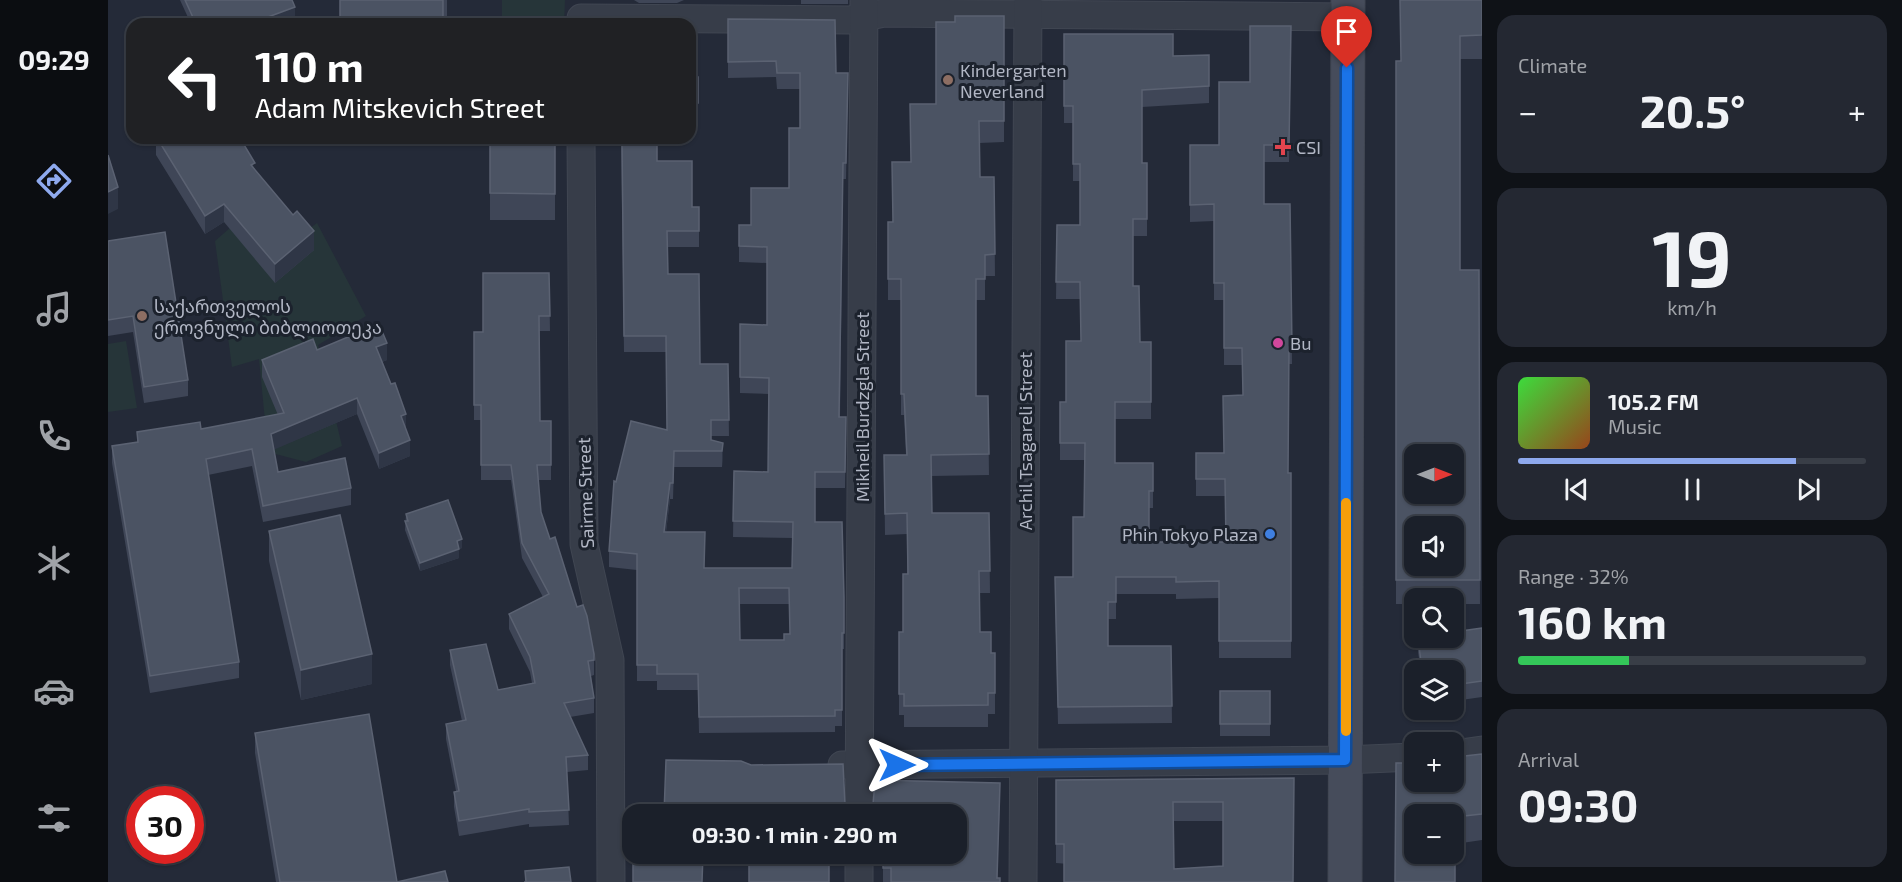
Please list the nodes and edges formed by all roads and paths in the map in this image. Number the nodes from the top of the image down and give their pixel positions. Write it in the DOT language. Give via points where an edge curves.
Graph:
graph roads {
  1 [pos="1028,7"];
  2 [pos="864,8"];
  3 [pos="1348,9"];
  4 [pos="582,14"];
  5 [pos="581,144"];
  6 [pos="1482,750"];
  7 [pos="1464,753"];
  8 [pos="1404,757"];
  9 [pos="1345,760"];
  10 [pos="1024,763"];
  11 [pos="820,765"];
  12 [pos="859,765"];
  13 [pos="859,804"];
  14 [pos="859,864"];
  15 [pos="611,882"];
  16 [pos="859,882"];
  17 [pos="1023,882"];
  18 [pos="1345,882"];
  1 -- 2 [label="street" via="884,13"];
  1 -- 3 [label="street"];
  1 -- 10 [label="street, Archil Tsagareli Street"];
  2 -- 4 [label="street" via="850,20"];
  2 -- 12 [label="street, Mikheil Burdzgla Street"];
  3 -- 9 [label="main road"];
  5 -- 15 [label="street, Sairme Street" via="584,544 610,660"];
  6 -- 7 [label="street"];
  8 -- 9 [label="street"];
  9 -- 10 [label="street"];
  9 -- 18 [label="main road"];
  10 -- 12 [label="street"];
  10 -- 17 [label="street, Archil Tsagareli Street"];
  11 -- 12 [label="street"];
  12 -- 13 [label="street, Mikheil Burdzgla Street"];
  14 -- 16 [label="street"];
}
